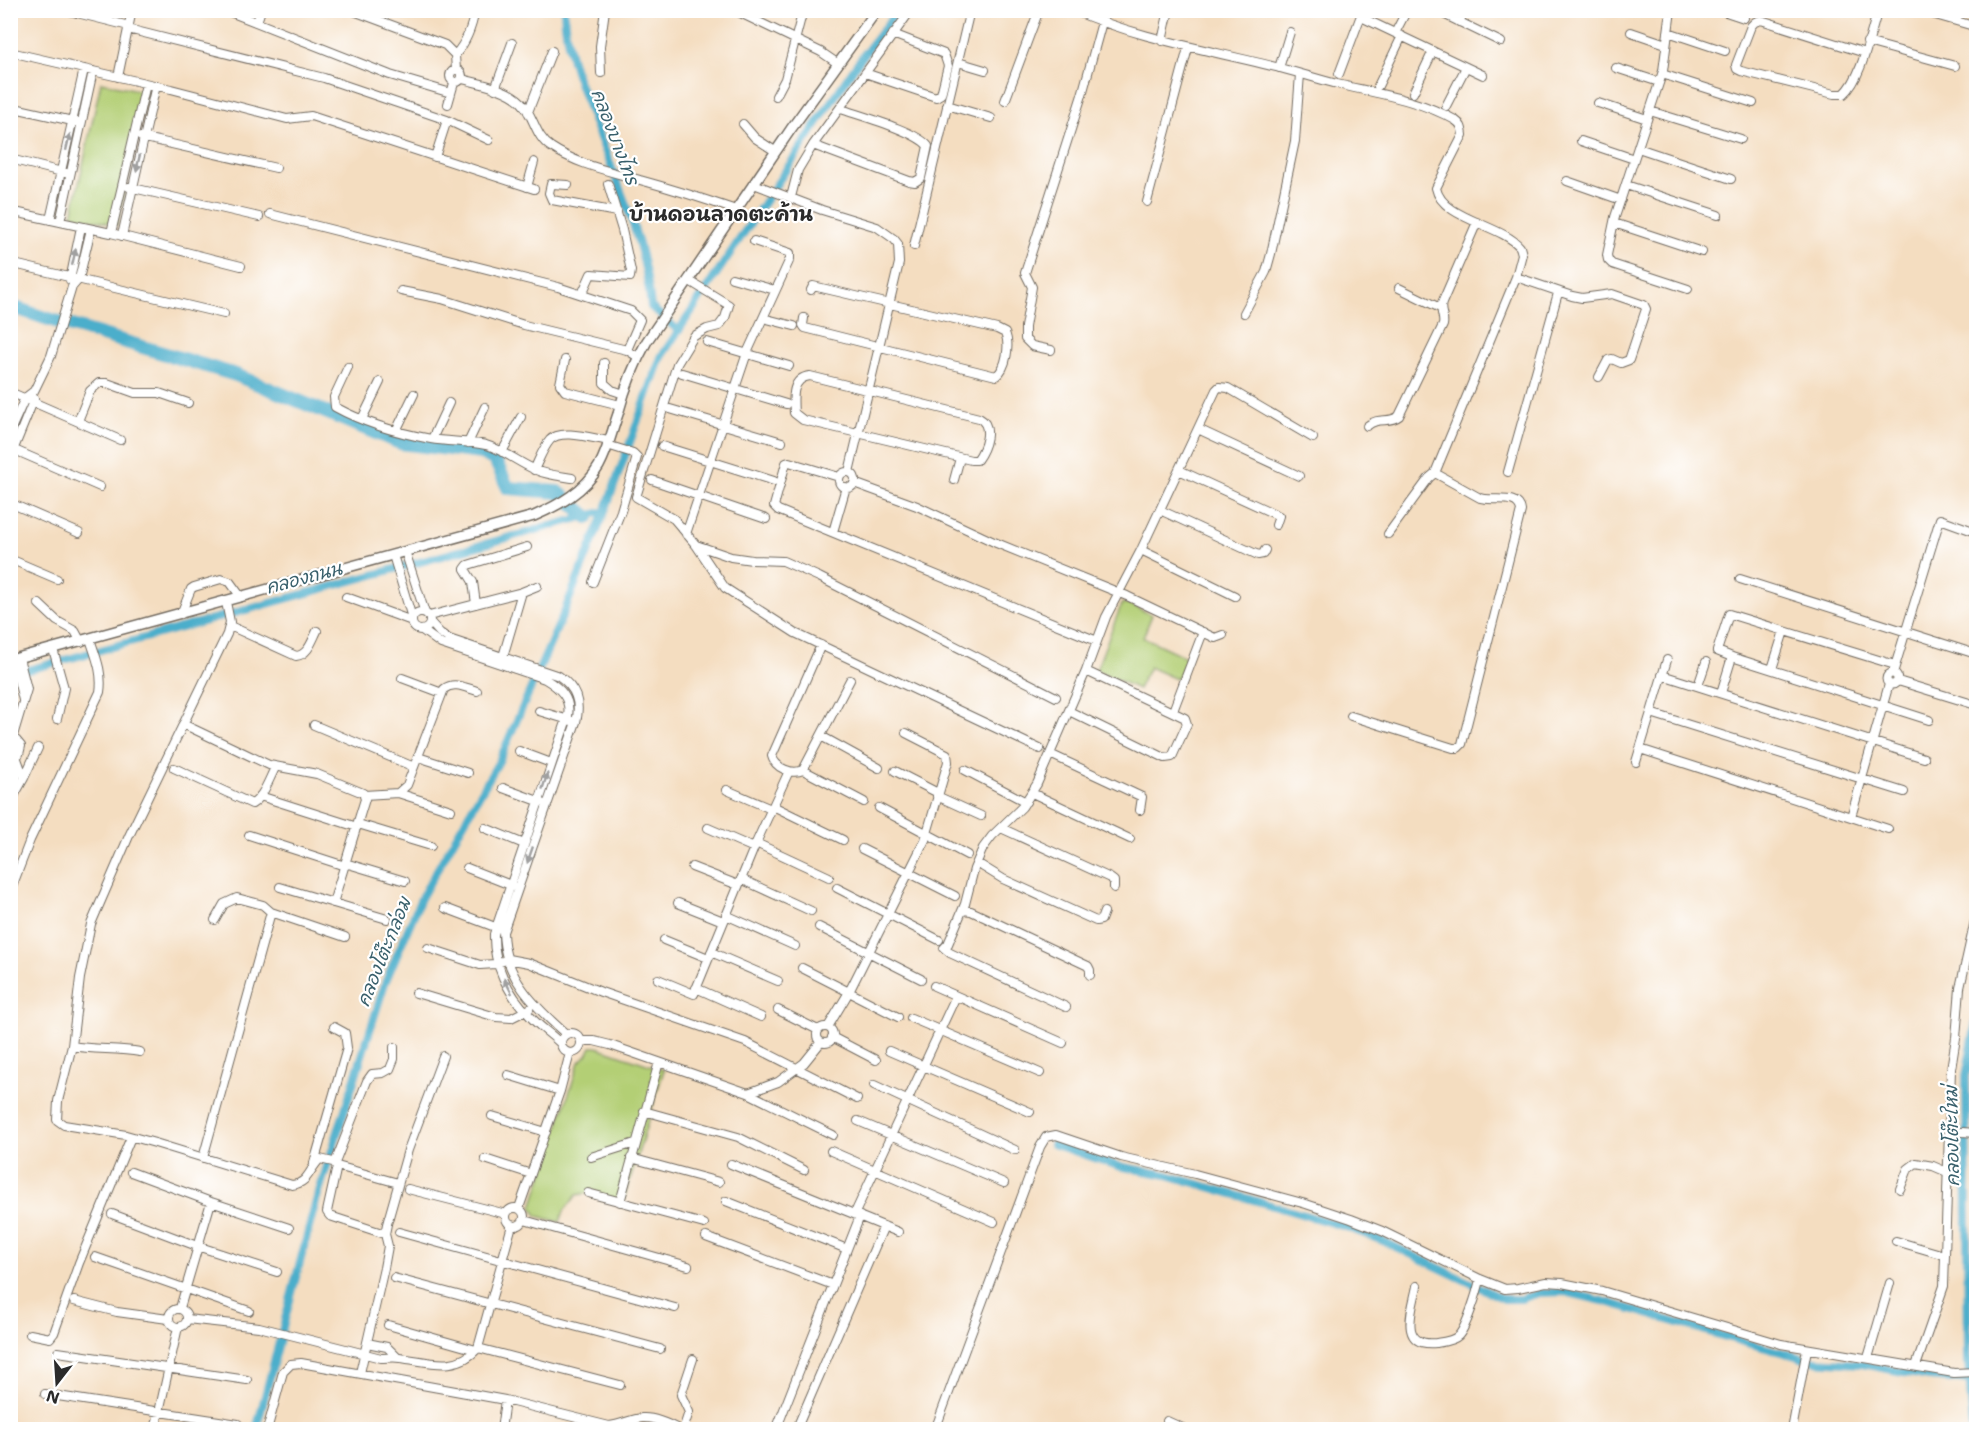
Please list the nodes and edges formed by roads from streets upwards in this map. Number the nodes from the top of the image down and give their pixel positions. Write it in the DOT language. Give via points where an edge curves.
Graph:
graph roads {
  1 [pos="65,10"];
  2 [pos="132,10"];
  3 [pos="225,10"];
  4 [pos="261,10"];
  5 [pos="351,10"];
  6 [pos="475,10"];
  7 [pos="605,10"];
  8 [pos="735,10"];
  9 [pos="802,10"];
  10 [pos="877,10"];
  11 [pos="911,10"];
  12 [pos="970,10"];
  13 [pos="1040,10"];
  14 [pos="1073,10"];
  15 [pos="1169,10"];
  16 [pos="1407,10"];
  17 [pos="1435,10"];
  18 [pos="1465,10"];
  19 [pos="1671,10"];
  20 [pos="1720,10"];
  21 [pos="1863,10"];
  22 [pos="1918,10"];
  23 [pos="1877,13"];
  24 [pos="1362,14"];
  25 [pos="753,15"];
  26 [pos="1744,18"];
  27 [pos="257,22"];
  28 [pos="1102,22"];
  29 [pos="1459,22"];
  30 [pos="1970,25"];
  31 [pos="129,27"];
  32 [pos="1290,32"];
  33 [pos="1630,32"];
  34 [pos="1668,32"];
  35 [pos="893,34"];
  36 [pos="1399,35"];
  37 [pos="796,41"];
  38 [pos="1162,41"];
  39 [pos="1501,42"];
  40 [pos="1867,42"];
  41 [pos="512,43"];
  42 [pos="1666,44"];
  43 [pos="1188,48"];
  44 [pos="552,51"];
  45 [pos="1433,51"];
  46 [pos="1725,51"];
  47 [pos="10,52"];
  48 [pos="1865,53"];
  49 [pos="455,55"];
  50 [pos="958,62"];
  51 [pos="837,63"];
  52 [pos="1955,66"];
  53 [pos="1466,67"];
  54 [pos="1279,68"];
  55 [pos="1616,68"];
  56 [pos="84,69"];
  57 [pos="985,70"];
  58 [pos="93,71"];
  59 [pos="865,72"];
  60 [pos="601,73"];
  61 [pos="1300,74"];
  62 [pos="1339,74"];
  63 [pos="1483,75"];
  64 [pos="118,77"];
  65 [pos="1661,78"];
  66 [pos="458,81"];
  67 [pos="146,84"];
  68 [pos="156,86"];
  69 [pos="1378,86"];
  70 [pos="495,89"];
  71 [pos="451,93"];
  72 [pos="1413,93"];
  73 [pos="776,96"];
  74 [pos="1005,101"];
  75 [pos="1598,103"];
  76 [pos="1753,103"];
  77 [pos="448,104"];
  78 [pos="947,105"];
  79 [pos="1446,106"];
  80 [pos="10,107"];
  81 [pos="841,109"];
  82 [pos="528,112"];
  83 [pos="1648,115"];
  84 [pos="991,118"];
  85 [pos="447,120"];
  86 [pos="72,122"];
  87 [pos="82,123"];
  88 [pos="743,124"];
  89 [pos="134,135"];
  90 [pos="144,138"];
  91 [pos="1741,139"];
  92 [pos="489,140"];
  93 [pos="1581,141"];
  94 [pos="813,145"];
  95 [pos="1638,148"];
  96 [pos="776,151"];
  97 [pos="435,157"];
  98 [pos="10,159"];
  99 [pos="1634,159"];
  100 [pos="534,162"];
  101 [pos="276,168"];
  102 [pos="61,172"];
  103 [pos="70,174"];
  104 [pos="1731,179"];
  105 [pos="1567,182"];
  106 [pos="608,184"];
  107 [pos="122,185"];
  108 [pos="568,185"];
  109 [pos="758,185"];
  110 [pos="1626,185"];
  111 [pos="132,188"];
  112 [pos="791,197"];
  113 [pos="1621,200"];
  114 [pos="1147,202"];
  115 [pos="736,210"];
  116 [pos="10,211"];
  117 [pos="617,212"];
  118 [pos="270,214"];
  119 [pos="1718,215"];
  120 [pos="259,217"];
  121 [pos="50,220"];
  122 [pos="60,222"];
  123 [pos="1477,222"];
  124 [pos="1614,223"];
  125 [pos="81,227"];
  126 [pos="91,229"];
  127 [pos="111,233"];
  128 [pos="122,236"];
  129 [pos="754,241"];
  130 [pos="914,246"];
  131 [pos="1702,252"];
  132 [pos="10,263"];
  133 [pos="241,266"];
  134 [pos="69,276"];
  135 [pos="1516,277"];
  136 [pos="732,278"];
  137 [pos="79,279"];
  138 [pos="690,281"];
  139 [pos="72,287"];
  140 [pos="1399,288"];
  141 [pos="1688,289"];
  142 [pos="776,290"];
  143 [pos="811,290"];
  144 [pos="401,291"];
  145 [pos="1558,293"];
  146 [pos="582,294"];
  147 [pos="890,303"];
  148 [pos="1440,308"];
  149 [pos="1244,313"];
  150 [pos="224,314"];
  151 [pos="763,318"];
  152 [pos="804,318"];
  153 [pos="794,326"];
  154 [pos="707,342"];
  155 [pos="879,347"];
  156 [pos="627,350"];
  157 [pos="1051,350"];
  158 [pos="747,353"];
  159 [pos="638,357"];
  160 [pos="565,360"];
  161 [pos="604,363"];
  162 [pos="789,366"];
  163 [pos="348,367"];
  164 [pos="682,373"];
  165 [pos="1599,377"];
  166 [pos="380,382"];
  167 [pos="735,389"];
  168 [pos="33,391"];
  169 [pos="869,391"];
  170 [pos="10,392"];
  171 [pos="414,394"];
  172 [pos="624,394"];
  173 [pos="25,399"];
  174 [pos="34,402"];
  175 [pos="188,403"];
  176 [pos="449,403"];
  177 [pos="786,404"];
  178 [pos="620,405"];
  179 [pos="485,407"];
  180 [pos="670,409"];
  181 [pos="520,417"];
  182 [pos="362,419"];
  183 [pos="78,420"];
  184 [pos="723,425"];
  185 [pos="1367,426"];
  186 [pos="1198,429"];
  187 [pos="10,431"];
  188 [pos="396,431"];
  189 [pos="859,433"];
  190 [pos="1313,438"];
  191 [pos="432,439"];
  192 [pos="120,440"];
  193 [pos="782,442"];
  194 [pos="468,443"];
  195 [pos="608,443"];
  196 [pos="662,446"];
  197 [pos="12,448"];
  198 [pos="502,452"];
  199 [pos="10,458"];
  200 [pos="960,458"];
  201 [pos="711,461"];
  202 [pos="534,470"];
  203 [pos="1179,470"];
  204 [pos="1508,471"];
  205 [pos="849,472"];
  206 [pos="1435,473"];
  207 [pos="1299,476"];
  208 [pos="839,477"];
  209 [pos="572,478"];
  210 [pos="652,480"];
  211 [pos="954,480"];
  212 [pos="774,481"];
  213 [pos="854,483"];
  214 [pos="100,487"];
  215 [pos="846,487"];
  216 [pos="700,496"];
  217 [pos="10,503"];
  218 [pos="1160,510"];
  219 [pos="766,519"];
  220 [pos="1276,525"];
  221 [pos="833,532"];
  222 [pos="1977,532"];
  223 [pos="79,533"];
  224 [pos="686,534"];
  225 [pos="1388,534"];
  226 [pos="696,545"];
  227 [pos="527,547"];
  228 [pos="1141,550"];
  229 [pos="1265,550"];
  230 [pos="406,554"];
  231 [pos="10,559"];
  232 [pos="394,559"];
  233 [pos="57,579"];
  234 [pos="1740,579"];
  235 [pos="593,582"];
  236 [pos="537,586"];
  237 [pos="416,587"];
  238 [pos="403,591"];
  239 [pos="522,592"];
  240 [pos="1119,593"];
  241 [pos="1235,596"];
  242 [pos="241,597"];
  243 [pos="346,597"];
  244 [pos="39,604"];
  245 [pos="227,604"];
  246 [pos="476,604"];
  247 [pos="182,614"];
  248 [pos="428,617"];
  249 [pos="412,619"];
  250 [pos="230,624"];
  251 [pos="422,630"];
  252 [pos="317,631"];
  253 [pos="1784,631"];
  254 [pos="1905,631"];
  255 [pos="1203,632"];
  256 [pos="1223,635"];
  257 [pos="1097,641"];
  258 [pos="87,642"];
  259 [pos="821,645"];
  260 [pos="54,651"];
  261 [pos="1977,654"];
  262 [pos="1732,657"];
  263 [pos="502,660"];
  264 [pos="1666,660"];
  265 [pos="16,662"];
  266 [pos="1706,662"];
  267 [pos="1772,669"];
  268 [pos="1086,671"];
  269 [pos="547,675"];
  270 [pos="1662,675"];
  271 [pos="1894,676"];
  272 [pos="402,678"];
  273 [pos="850,680"];
  274 [pos="1698,686"];
  275 [pos="477,691"];
  276 [pos="442,693"];
  277 [pos="1721,693"];
  278 [pos="1056,697"];
  279 [pos="1883,705"];
  280 [pos="1977,705"];
  281 [pos="539,711"];
  282 [pos="1069,711"];
  283 [pos="1173,711"];
  284 [pos="1651,713"];
  285 [pos="1351,716"];
  286 [pos="57,718"];
  287 [pos="567,720"];
  288 [pos="1929,720"];
  289 [pos="576,722"];
  290 [pos="183,724"];
  291 [pos="314,725"];
  292 [pos="906,733"];
  293 [pos="821,736"];
  294 [pos="11,739"];
  295 [pos="1873,743"];
  296 [pos="38,748"];
  297 [pos="1640,749"];
  298 [pos="1040,750"];
  299 [pos="519,751"];
  300 [pos="1050,754"];
  301 [pos="13,756"];
  302 [pos="418,757"];
  303 [pos="1923,758"];
  304 [pos="1636,762"];
  305 [pos="551,763"];
  306 [pos="414,767"];
  307 [pos="174,768"];
  308 [pos="275,768"];
  309 [pos="879,768"];
  310 [pos="803,770"];
  311 [pos="965,770"];
  312 [pos="789,771"];
  313 [pos="895,771"];
  314 [pos="468,773"];
  315 [pos="24,778"];
  316 [pos="1861,779"];
  317 [pos="503,788"];
  318 [pos="727,790"];
  319 [pos="1904,792"];
  320 [pos="398,793"];
  321 [pos="1032,793"];
  322 [pos="937,794"];
  323 [pos="364,795"];
  324 [pos="260,796"];
  325 [pos="538,801"];
  326 [pos="10,802"];
  327 [pos="864,802"];
  328 [pos="1026,802"];
  329 [pos="548,805"];
  330 [pos="772,808"];
  331 [pos="879,808"];
  332 [pos="451,810"];
  333 [pos="1140,810"];
  334 [pos="981,816"];
  335 [pos="1851,817"];
  336 [pos="357,825"];
  337 [pos="485,828"];
  338 [pos="708,828"];
  339 [pos="1001,828"];
  340 [pos="1888,829"];
  341 [pos="928,832"];
  342 [pos="249,835"];
  343 [pos="1130,839"];
  344 [pos="843,840"];
  345 [pos="524,844"];
  346 [pos="755,845"];
  347 [pos="431,846"];
  348 [pos="862,849"];
  349 [pos="967,855"];
  350 [pos="977,863"];
  351 [pos="345,865"];
  352 [pos="692,867"];
  353 [pos="467,868"];
  354 [pos="909,872"];
  355 [pos="829,877"];
  356 [pos="405,881"];
  357 [pos="740,882"];
  358 [pos="510,885"];
  359 [pos="280,887"];
  360 [pos="519,888"];
  361 [pos="837,888"];
  362 [pos="1114,888"];
  363 [pos="10,892"];
  364 [pos="955,896"];
  365 [pos="333,903"];
  366 [pos="678,903"];
  367 [pos="445,908"];
  368 [pos="963,910"];
  369 [pos="811,911"];
  370 [pos="271,912"];
  371 [pos="1104,912"];
  372 [pos="888,913"];
  373 [pos="1977,916"];
  374 [pos="724,918"];
  375 [pos="387,919"];
  376 [pos="215,920"];
  377 [pos="495,927"];
  378 [pos="819,927"];
  379 [pos="345,937"];
  380 [pos="664,940"];
  381 [pos="939,940"];
  382 [pos="795,946"];
  383 [pos="428,948"];
  384 [pos="868,953"];
  385 [pos="709,955"];
  386 [pos="508,959"];
  387 [pos="498,962"];
  388 [pos="802,968"];
  389 [pos="1090,975"];
  390 [pos="658,979"];
  391 [pos="921,979"];
  392 [pos="778,981"];
  393 [pos="934,986"];
  394 [pos="696,988"];
  395 [pos="849,992"];
  396 [pos="416,993"];
  397 [pos="956,996"];
  398 [pos="534,1006"];
  399 [pos="1066,1007"];
  400 [pos="778,1010"];
  401 [pos="525,1011"];
  402 [pos="761,1017"];
  403 [pos="898,1017"];
  404 [pos="911,1017"];
  405 [pos="334,1027"];
  406 [pos="828,1027"];
  407 [pos="818,1030"];
  408 [pos="939,1031"];
  409 [pos="566,1034"];
  410 [pos="832,1037"];
  411 [pos="582,1041"];
  412 [pos="821,1042"];
  413 [pos="1064,1042"];
  414 [pos="561,1044"];
  415 [pos="72,1046"];
  416 [pos="394,1047"];
  417 [pos="140,1052"];
  418 [pos="890,1052"];
  419 [pos="570,1053"];
  420 [pos="443,1056"];
  421 [pos="876,1060"];
  422 [pos="659,1062"];
  423 [pos="923,1066"];
  424 [pos="796,1069"];
  425 [pos="1040,1073"];
  426 [pos="508,1075"];
  427 [pos="874,1085"];
  428 [pos="560,1091"];
  429 [pos="748,1093"];
  430 [pos="857,1099"];
  431 [pos="907,1101"];
  432 [pos="644,1111"];
  433 [pos="1030,1112"];
  434 [pos="492,1116"];
  435 [pos="858,1120"];
  436 [pos="1951,1131"];
  437 [pos="546,1132"];
  438 [pos="1974,1133"];
  439 [pos="833,1135"];
  440 [pos="891,1135"];
  441 [pos="131,1137"];
  442 [pos="635,1143"];
  443 [pos="1015,1150"];
  444 [pos="831,1151"];
  445 [pos="591,1157"];
  446 [pos="203,1158"];
  447 [pos="631,1158"];
  448 [pos="485,1159"];
  449 [pos="335,1164"];
  450 [pos="731,1164"];
  451 [pos="314,1165"];
  452 [pos="804,1170"];
  453 [pos="875,1170"];
  454 [pos="131,1172"];
  455 [pos="1947,1172"];
  456 [pos="531,1174"];
  457 [pos="720,1182"];
  458 [pos="398,1183"];
  459 [pos="1004,1184"];
  460 [pos="408,1189"];
  461 [pos="1900,1189"];
  462 [pos="588,1193"];
  463 [pos="211,1202"];
  464 [pos="620,1202"];
  465 [pos="726,1202"];
  466 [pos="519,1208"];
  467 [pos="112,1214"];
  468 [pos="506,1214"];
  469 [pos="857,1214"];
  470 [pos="524,1220"];
  471 [pos="994,1222"];
  472 [pos="704,1224"];
  473 [pos="512,1226"];
  474 [pos="884,1226"];
  475 [pos="289,1228"];
  476 [pos="399,1232"];
  477 [pos="898,1232"];
  478 [pos="385,1234"];
  479 [pos="706,1237"];
  480 [pos="1896,1241"];
  481 [pos="198,1246"];
  482 [pos="847,1249"];
  483 [pos="1944,1255"];
  484 [pos="96,1257"];
  485 [pos="502,1260"];
  486 [pos="688,1266"];
  487 [pos="277,1272"];
  488 [pos="394,1278"];
  489 [pos="1480,1282"];
  490 [pos="1890,1283"];
  491 [pos="833,1285"];
  492 [pos="1417,1286"];
  493 [pos="184,1290"];
  494 [pos="74,1301"];
  495 [pos="489,1303"];
  496 [pos="180,1308"];
  497 [pos="675,1308"];
  498 [pos="249,1311"];
  499 [pos="168,1319"];
  500 [pos="187,1319"];
  501 [pos="388,1325"];
  502 [pos="178,1327"];
  503 [pos="30,1334"];
  504 [pos="368,1343"];
  505 [pos="477,1349"];
  506 [pos="660,1349"];
  507 [pos="1807,1349"];
  508 [pos="58,1352"];
  509 [pos="364,1355"];
  510 [pos="397,1357"];
  511 [pos="1868,1358"];
  512 [pos="693,1359"];
  513 [pos="1916,1366"];
  514 [pos="170,1368"];
  515 [pos="361,1370"];
  516 [pos="1977,1372"];
  517 [pos="247,1380"];
  518 [pos="620,1385"];
  519 [pos="45,1394"];
  520 [pos="505,1400"];
  521 [pos="160,1413"];
  522 [pos="1167,1421"];
  523 [pos="238,1424"];
  524 [pos="684,1425"];
  525 [pos="779,1429"];
  526 [pos="155,1430"];
  527 [pos="267,1430"];
  528 [pos="501,1430"];
  529 [pos="796,1430"];
  530 [pos="934,1430"];
  531 [pos="1187,1430"];
  532 [pos="1792,1430"];
  1 -- 31 [label="street"];
  2 -- 31 [label="street"];
  3 -- 27 [label="street"];
  4 -- 27 [label="street"];
  5 -- 49 [label="street" via="433,39"];
  6 -- 49 [label="street" via="467,37"];
  7 -- 60 [label="street"];
  8 -- 25 [label="street"];
  9 -- 37 [label="street"];
  10 -- 51 [label="street"];
  11 -- 35 [label="street"];
  12 -- 50 [label="street"];
  13 -- 74 [label="street"];
  14 -- 28 [label="street"];
  15 -- 38 [label="street"];
  16 -- 36 [label="street"];
  17 -- 29 [label="street"];
  18 -- 29 [label="street"];
  19 -- 34 [label="street"];
  20 -- 26 [label="street"];
  21 -- 23 [label="street"];
  22 -- 30 [label="street"];
  23 -- 40 [label="street"];
  24 -- 36 [label="street"];
  24 -- 62 [label="street"];
  25 -- 37 [label="street"];
  27 -- 71 [label="street" via="390,75"];
  28 -- 38 [label="street"];
  28 -- 157 [label="street" via="1026,268 1026,279 1032,287 1025,339 1032,346"];
  29 -- 39 [label="street"];
  31 -- 64 [label="street"];
  31 -- 85 [label="street" via="317,76"];
  32 -- 54 [label="street"];
  33 -- 42 [label="street"];
  34 -- 42 [label="street"];
  34 -- 46 [label="street"];
  35 -- 59 [label="street"];
  35 -- 59 [label="street" via="944,54 948,66 941,94 936,97"];
  36 -- 45 [label="street"];
  36 -- 69 [label="street"];
  37 -- 51 [label="street"];
  37 -- 73 [label="street"];
  38 -- 43 [label="street"];
  40 -- 48 [label="street"];
  40 -- 52 [label="street"];
  41 -- 70 [label="street"];
  42 -- 65 [label="street"];
  43 -- 54 [label="street"];
  43 -- 114 [label="street"];
  44 -- 82 [label="street"];
  45 -- 53 [label="street"];
  45 -- 72 [label="street"];
  47 -- 56 [label="street"];
  48 -- 48 [label="street" via="1761,20 1751,26 1736,65 1741,71 1844,94 1851,88"];
  49 -- 66 [label="street" via="456,70 462,74"];
  50 -- 57 [label="street"];
  50 -- 78 [label="street"];
  51 -- 96 [label="street"];
  53 -- 63 [label="street"];
  53 -- 79 [label="street"];
  54 -- 61 [label="street"];
  55 -- 65 [label="street"];
  56 -- 58 [label="street"];
  56 -- 86 [label="street"];
  58 -- 64 [label="street"];
  58 -- 87 [label="street"];
  59 -- 81 [label="street"];
  61 -- 123 [label="street" via="1436,110 1457,121 1463,135 1436,188 1437,197"];
  61 -- 149 [label="street" via="1295,141 1271,254"];
  64 -- 67 [label="street"];
  65 -- 76 [label="street"];
  65 -- 83 [label="street"];
  66 -- 70 [label="street"];
  66 -- 71 [label="street"];
  67 -- 68 [label="street"];
  67 -- 89 [label="street"];
  68 -- 90 [label="street"];
  68 -- 97 [label="street" via="287,119 311,116"];
  70 -- 82 [label="street" via="509,93"];
  71 -- 77 [label="street"];
  75 -- 83 [label="street"];
  78 -- 84 [label="street"];
  78 -- 130 [label="street"];
  80 -- 86 [label="street"];
  81 -- 94 [label="street"];
  81 -- 94 [label="street" via="924,140 928,146 921,178 909,181"];
  82 -- 115 [label="street" via="549,146 598,169"];
  83 -- 91 [label="street"];
  83 -- 95 [label="street"];
  85 -- 92 [label="street"];
  85 -- 97 [label="street"];
  86 -- 87 [label="street"];
  102 -- 86 [label="street, one-way"];
  87 -- 103 [label="street"];
  88 -- 96 [label="street" via="755,138"];
  89 -- 90 [label="street"];
  89 -- 107 [label="street"];
  90 -- 101 [label="street"];
  90 -- 111 [label="street, one-way"];
  93 -- 99 [label="street"];
  94 -- 112 [label="street" via="798,170"];
  95 -- 99 [label="street"];
  95 -- 104 [label="street"];
  96 -- 109 [label="street"];
  97 -- 100 [label="street" via="530,188"];
  98 -- 102 [label="street"];
  99 -- 110 [label="street"];
  102 -- 103 [label="street"];
  102 -- 121 [label="street"];
  103 -- 122 [label="street"];
  105 -- 113 [label="street"];
  106 -- 117 [label="street"];
  107 -- 111 [label="street"];
  107 -- 127 [label="street"];
  108 -- 117 [label="street" via="551,183 552,200"];
  109 -- 112 [label="street"];
  109 -- 115 [label="street"];
  110 -- 113 [label="street"];
  110 -- 119 [label="street"];
  111 -- 120 [label="street"];
  111 -- 128 [label="street"];
  112 -- 147 [label="street" via="877,227 897,244 899,263"];
  113 -- 124 [label="street"];
  115 -- 138 [label="street"];
  116 -- 121 [label="street"];
  117 -- 146 [label="street" via="630,277 591,274"];
  118 -- 146 [label="street"];
  121 -- 122 [label="street"];
  122 -- 125 [label="street"];
  123 -- 135 [label="street" via="1520,247"];
  123 -- 148 [label="street"];
  124 -- 131 [label="street"];
  124 -- 141 [label="street" via="1607,255 1612,264"];
  125 -- 126 [label="street"];
  134 -- 125 [label="street, one-way"];
  126 -- 127 [label="street"];
  126 -- 137 [label="street"];
  127 -- 128 [label="street"];
  128 -- 133 [label="street"];
  129 -- 142 [label="street" via="790,253"];
  132 -- 134 [label="street"];
  134 -- 137 [label="street"];
  134 -- 139 [label="street"];
  135 -- 145 [label="street"];
  135 -- 206 [label="street"];
  136 -- 142 [label="street"];
  137 -- 139 [label="street"];
  137 -- 150 [label="street"];
  138 -- 159 [label="street"];
  138 -- 224 [label="street" via="729,305 719,326 694,336 677,364 636,497 674,519"];
  139 -- 168 [label="street" via="51,356"];
  140 -- 148 [label="street"];
  142 -- 151 [label="street"];
  143 -- 147 [label="street" via="813,286"];
  144 -- 156 [label="street"];
  145 -- 165 [label="street" via="1582,298 1612,294 1640,302 1646,309 1629,360 1608,360"];
  145 -- 204 [label="street"];
  146 -- 156 [label="street" via="638,316 638,328"];
  147 -- 155 [label="street"];
  147 -- 155 [label="street" via="1005,333 1008,345 1002,370 996,375"];
  148 -- 185 [label="street" via="1443,325 1399,416"];
  151 -- 153 [label="street"];
  151 -- 158 [label="street"];
  152 -- 155 [label="street" via="805,328"];
  154 -- 158 [label="street"];
  155 -- 169 [label="street"];
  156 -- 159 [label="street"];
  158 -- 162 [label="street"];
  158 -- 167 [label="street"];
  159 -- 172 [label="street"];
  160 -- 178 [label="street" via="560,384 565,391"];
  161 -- 172 [label="street" via="604,383"];
  163 -- 182 [label="street" via="333,403"];
  164 -- 167 [label="street"];
  166 -- 182 [label="street"];
  167 -- 177 [label="street"];
  167 -- 184 [label="street"];
  168 -- 173 [label="street"];
  168 -- 174 [label="street"];
  169 -- 189 [label="street"];
  169 -- 189 [label="street" via="810,376 802,377 795,387 794,413 798,418"];
  169 -- 200 [label="street" via="985,421 987,435 979,458"];
  170 -- 173 [label="street"];
  171 -- 188 [label="street"];
  172 -- 178 [label="street"];
  173 -- 174 [label="street"];
  173 -- 187 [label="street"];
  174 -- 183 [label="street"];
  174 -- 197 [label="street"];
  175 -- 183 [label="street" via="159,393 135,393 107,382 99,383 90,391"];
  176 -- 191 [label="street"];
  178 -- 195 [label="street"];
  179 -- 194 [label="street"];
  180 -- 184 [label="street"];
  181 -- 198 [label="street"];
  182 -- 188 [label="street"];
  183 -- 192 [label="street"];
  184 -- 193 [label="street"];
  184 -- 201 [label="street"];
  186 -- 190 [label="street" via="1216,390 1223,386"];
  186 -- 203 [label="street"];
  186 -- 207 [label="street"];
  188 -- 191 [label="street"];
  189 -- 200 [label="street"];
  189 -- 205 [label="street"];
  191 -- 194 [label="street"];
  194 -- 198 [label="street"];
  195 -- 202 [label="street" via="556,435"];
  195 -- 230 [label="street" via="590,479 557,506"];
  195 -- 235 [label="street" via="637,457"];
  196 -- 201 [label="street"];
  197 -- 199 [label="street"];
  197 -- 214 [label="street"];
  198 -- 202 [label="street"];
  200 -- 211 [label="street"];
  201 -- 212 [label="street"];
  201 -- 216 [label="street"];
  202 -- 209 [label="street"];
  203 -- 218 [label="street"];
  203 -- 220 [label="street" via="1279,516"];
  205 -- 208 [label="street"];
  205 -- 213 [label="street"];
  206 -- 225 [label="street"];
  206 -- 285 [label="street" via="1488,501 1517,501 1521,511 1462,744 1453,748"];
  208 -- 215 [label="street"];
  208 -- 221 [label="street" via="786,463 774,503 778,510"];
  210 -- 216 [label="street"];
  213 -- 215 [label="street"];
  213 -- 240 [label="street" via="918,506"];
  215 -- 221 [label="street"];
  216 -- 219 [label="street"];
  216 -- 224 [label="street"];
  217 -- 223 [label="street"];
  218 -- 228 [label="street"];
  218 -- 229 [label="street" via="1254,554 1263,554"];
  221 -- 257 [label="street"];
  222 -- 254 [label="street" via="1940,519"];
  224 -- 226 [label="street"];
  226 -- 259 [label="street" via="725,588"];
  226 -- 278 [label="street" via="741,559 783,561"];
  227 -- 246 [label="street" via="466,566"];
  228 -- 240 [label="street"];
  228 -- 241 [label="street"];
  230 -- 232 [label="street"];
  230 -- 237 [label="street"];
  231 -- 233 [label="street"];
  232 -- 238 [label="street"];
  232 -- 242 [label="street"];
  234 -- 254 [label="street"];
  236 -- 239 [label="street"];
  237 -- 238 [label="street"];
  237 -- 248 [label="street"];
  238 -- 249 [label="street"];
  239 -- 246 [label="street"];
  239 -- 263 [label="street"];
  240 -- 255 [label="street"];
  240 -- 257 [label="street"];
  242 -- 245 [label="street"];
  242 -- 247 [label="street" via="230,582 213,580 191,590"];
  243 -- 249 [label="street"];
  244 -- 258 [label="street"];
  245 -- 247 [label="street"];
  245 -- 250 [label="street"];
  246 -- 248 [label="street"];
  247 -- 258 [label="street"];
  248 -- 249 [label="street" via="417,613"];
  248 -- 251 [label="street" via="428,628"];
  248 -- 263 [label="street" via="449,639"];
  249 -- 251 [label="street" via="416,629"];
  250 -- 252 [label="street" via="296,656 308,650"];
  250 -- 290 [label="street"];
  251 -- 263 [label="street" via="441,644"];
  253 -- 262 [label="street" via="1729,614 1717,651"];
  253 -- 267 [label="street"];
  253 -- 271 [label="street"];
  254 -- 261 [label="street"];
  254 -- 271 [label="street"];
  255 -- 256 [label="street" via="1215,638"];
  255 -- 283 [label="street"];
  257 -- 268 [label="street"];
  258 -- 260 [label="street"];
  258 -- 363 [label="street" via="97,660 102,680 100,692 30,840"];
  259 -- 298 [label="street"];
  259 -- 312 [label="street" via="772,756 773,761"];
  260 -- 265 [label="street"];
  260 -- 286 [label="street" via="64,688"];
  262 -- 267 [label="street"];
  262 -- 277 [label="street"];
  263 -- 269 [label="street"];
  264 -- 270 [label="street"];
  265 -- 294 [label="street" via="23,700"];
  266 -- 274 [label="street"];
  267 -- 279 [label="street"];
  268 -- 282 [label="street"];
  268 -- 283 [label="street"];
  269 -- 287 [label="street" via="567,700"];
  269 -- 289 [label="street" via="565,681 574,691 578,702"];
  270 -- 274 [label="street"];
  270 -- 284 [label="street"];
  271 -- 279 [label="street"];
  271 -- 280 [label="street"];
  272 -- 276 [label="street"];
  273 -- 293 [label="street"];
  274 -- 277 [label="street"];
  275 -- 276 [label="street" via="450,685"];
  276 -- 302 [label="street"];
  277 -- 295 [label="street"];
  279 -- 288 [label="street"];
  279 -- 295 [label="street"];
  281 -- 287 [label="street"];
  282 -- 283 [label="street" via="1165,758 1172,757 1187,724 1185,718"];
  282 -- 300 [label="street"];
  284 -- 297 [label="street"];
  284 -- 316 [label="street"];
  287 -- 289 [label="street"];
  287 -- 305 [label="street"];
  289 -- 329 [label="street"];
  290 -- 308 [label="street"];
  290 -- 415 [label="street" via="91,924"];
  291 -- 306 [label="street"];
  292 -- 322 [label="street" via="947,754"];
  293 -- 309 [label="street"];
  293 -- 310 [label="street"];
  294 -- 301 [label="street" via="21,746 19,754"];
  295 -- 303 [label="street"];
  295 -- 316 [label="street"];
  296 -- 315 [label="street"];
  297 -- 304 [label="street"];
  297 -- 335 [label="street"];
  299 -- 305 [label="street"];
  300 -- 321 [label="street"];
  300 -- 333 [label="street" via="1142,797"];
  301 -- 315 [label="street"];
  302 -- 306 [label="street"];
  302 -- 314 [label="street"];
  325 -- 305 [label="street, one-way"];
  306 -- 320 [label="street" via="407,785"];
  307 -- 324 [label="street" via="248,804 254,804"];
  308 -- 323 [label="street" via="317,774"];
  308 -- 324 [label="street"];
  310 -- 312 [label="street"];
  310 -- 327 [label="street"];
  311 -- 328 [label="street"];
  312 -- 330 [label="street"];
  313 -- 322 [label="street"];
  315 -- 326 [label="street"];
  316 -- 319 [label="street"];
  316 -- 335 [label="street"];
  317 -- 325 [label="street"];
  318 -- 330 [label="street"];
  320 -- 323 [label="street"];
  320 -- 332 [label="street"];
  321 -- 328 [label="street"];
  321 -- 343 [label="street"];
  322 -- 334 [label="street"];
  322 -- 341 [label="street"];
  323 -- 336 [label="street"];
  324 -- 336 [label="street"];
  325 -- 329 [label="street"];
  325 -- 345 [label="street"];
  328 -- 339 [label="street"];
  329 -- 360 [label="street, one-way"];
  330 -- 344 [label="street"];
  330 -- 346 [label="street"];
  331 -- 341 [label="street"];
  335 -- 340 [label="street"];
  336 -- 347 [label="street"];
  336 -- 351 [label="street"];
  337 -- 345 [label="street"];
  338 -- 346 [label="street"];
  339 -- 350 [label="street" via="987,842"];
  339 -- 362 [label="street" via="1110,878"];
  341 -- 349 [label="street"];
  341 -- 354 [label="street"];
  342 -- 351 [label="street"];
  345 -- 358 [label="street"];
  346 -- 355 [label="street"];
  346 -- 357 [label="street"];
  348 -- 354 [label="street"];
  350 -- 368 [label="street"];
  350 -- 371 [label="street" via="1096,921 1101,920"];
  351 -- 356 [label="street"];
  351 -- 365 [label="street"];
  352 -- 357 [label="street"];
  353 -- 358 [label="street"];
  354 -- 364 [label="street"];
  354 -- 372 [label="street"];
  357 -- 369 [label="street"];
  357 -- 374 [label="street"];
  358 -- 360 [label="street"];
  358 -- 377 [label="street"];
  359 -- 365 [label="street"];
  360 -- 386 [label="street" via="503,932"];
  361 -- 372 [label="street"];
  365 -- 375 [label="street"];
  366 -- 374 [label="street"];
  367 -- 377 [label="street"];
  368 -- 389 [label="street" via="1089,966"];
  368 -- 399 [label="street" via="944,948 947,951"];
  370 -- 376 [label="street" via="263,905 237,898 224,904"];
  370 -- 379 [label="street"];
  370 -- 446 [label="street"];
  372 -- 381 [label="street"];
  372 -- 384 [label="street"];
  373 -- 436 [label="street" via="1960,988 1951,1069"];
  374 -- 382 [label="street"];
  374 -- 385 [label="street"];
  377 -- 387 [label="street"];
  378 -- 384 [label="street"];
  380 -- 385 [label="street"];
  383 -- 387 [label="street" via="472,963"];
  384 -- 391 [label="street"];
  384 -- 395 [label="street"];
  385 -- 392 [label="street"];
  385 -- 394 [label="street"];
  386 -- 387 [label="street"];
  386 -- 398 [label="street" via="516,980"];
  386 -- 424 [label="street" via="529,963 739,1039"];
  401 -- 387 [label="street, one-way" via="512,994"];
  388 -- 395 [label="street"];
  390 -- 394 [label="street" via="694,994"];
  393 -- 397 [label="street"];
  394 -- 402 [label="street"];
  395 -- 403 [label="street"];
  395 -- 406 [label="street"];
  396 -- 401 [label="street" via="496,1017 511,1018"];
  397 -- 408 [label="street"];
  397 -- 413 [label="street"];
  398 -- 401 [label="street"];
  398 -- 409 [label="street"];
  400 -- 407 [label="street"];
  401 -- 414 [label="street"];
  404 -- 408 [label="street"];
  405 -- 451 [label="street" via="345,1033 347,1048"];
  406 -- 407 [label="street"];
  406 -- 410 [label="street"];
  407 -- 412 [label="street"];
  408 -- 423 [label="street"];
  408 -- 425 [label="street"];
  409 -- 411 [label="street" via="576,1033"];
  409 -- 414 [label="street"];
  410 -- 412 [label="street" via="829,1042"];
  410 -- 421 [label="street"];
  411 -- 419 [label="street" via="579,1050"];
  411 -- 422 [label="street" via="600,1042"];
  412 -- 424 [label="street"];
  414 -- 419 [label="street"];
  415 -- 417 [label="street"];
  415 -- 441 [label="street" via="57,1120 64,1125"];
  416 -- 449 [label="street" via="390,1069 372,1074 367,1081"];
  418 -- 423 [label="street"];
  419 -- 428 [label="street"];
  420 -- 458 [label="street"];
  422 -- 429 [label="street"];
  422 -- 432 [label="street"];
  423 -- 431 [label="street"];
  423 -- 433 [label="street"];
  424 -- 429 [label="street" via="778,1082"];
  424 -- 430 [label="street"];
  426 -- 428 [label="street"];
  427 -- 431 [label="street"];
  428 -- 437 [label="street"];
  429 -- 439 [label="street"];
  431 -- 440 [label="street"];
  431 -- 443 [label="street"];
  432 -- 442 [label="street"];
  432 -- 452 [label="street" via="738,1137"];
  434 -- 437 [label="street"];
  435 -- 440 [label="street"];
  436 -- 438 [label="street"];
  436 -- 455 [label="street"];
  437 -- 456 [label="street"];
  440 -- 453 [label="street"];
  440 -- 459 [label="street"];
  441 -- 446 [label="street"];
  441 -- 503 [label="street" via="52,1337"];
  442 -- 445 [label="street"];
  442 -- 447 [label="street"];
  444 -- 453 [label="street"];
  446 -- 451 [label="street" via="292,1185 308,1178"];
  447 -- 457 [label="street"];
  447 -- 464 [label="street"];
  448 -- 456 [label="street"];
  449 -- 451 [label="street" via="322,1158"];
  449 -- 458 [label="street"];
  449 -- 478 [label="street" via="327,1212"];
  450 -- 469 [label="street"];
  453 -- 469 [label="street"];
  453 -- 471 [label="street"];
  454 -- 463 [label="street"];
  455 -- 461 [label="street" via="1916,1163 1908,1169"];
  455 -- 483 [label="street"];
  456 -- 466 [label="street"];
  458 -- 478 [label="street"];
  460 -- 468 [label="street"];
  462 -- 464 [label="street"];
  463 -- 475 [label="street"];
  463 -- 481 [label="street"];
  464 -- 472 [label="street"];
  465 -- 482 [label="street"];
  466 -- 468 [label="street" via="509,1209"];
  466 -- 470 [label="street"];
  467 -- 481 [label="street"];
  468 -- 473 [label="street"];
  469 -- 474 [label="street"];
  469 -- 482 [label="street"];
  470 -- 473 [label="street"];
  470 -- 486 [label="street"];
  473 -- 485 [label="street"];
  474 -- 477 [label="street"];
  474 -- 529 [label="street"];
  476 -- 485 [label="street"];
  478 -- 504 [label="street" via="388,1246"];
  479 -- 491 [label="street"];
  480 -- 483 [label="street"];
  481 -- 487 [label="street"];
  481 -- 493 [label="street"];
  482 -- 491 [label="street"];
  483 -- 513 [label="street" via="1942,1296"];
  484 -- 493 [label="street"];
  485 -- 495 [label="street"];
  485 -- 497 [label="street"];
  488 -- 495 [label="street"];
  489 -- 492 [label="street" via="1457,1338 1431,1343 1415,1337 1409,1325"];
  489 -- 507 [label="street" via="1505,1289 1546,1282 1583,1287"];
  489 -- 530 [label="street" via="1382,1232 1306,1204 1120,1157 1051,1135 1040,1147"];
  490 -- 511 [label="street"];
  491 -- 525 [label="street"];
  493 -- 496 [label="street"];
  493 -- 498 [label="street"];
  494 -- 499 [label="street"];
  495 -- 505 [label="street"];
  495 -- 506 [label="street"];
  496 -- 499 [label="street" via="172,1310"];
  496 -- 500 [label="street"];
  499 -- 502 [label="street"];
  500 -- 502 [label="street"];
  500 -- 509 [label="street" via="259,1327"];
  501 -- 505 [label="street"];
  502 -- 514 [label="street"];
  504 -- 509 [label="street"];
  504 -- 510 [label="street" via="387,1347"];
  505 -- 510 [label="street" via="449,1365"];
  505 -- 518 [label="street"];
  507 -- 511 [label="street"];
  507 -- 532 [label="street"];
  508 -- 514 [label="street"];
  509 -- 510 [label="street"];
  509 -- 515 [label="street"];
  511 -- 513 [label="street"];
  512 -- 524 [label="street" via="681,1395 688,1408"];
  513 -- 516 [label="street" via="1954,1373"];
  514 -- 517 [label="street"];
  514 -- 521 [label="street"];
  515 -- 520 [label="street"];
  515 -- 527 [label="street" via="291,1364 279,1382"];
  519 -- 521 [label="street"];
  520 -- 524 [label="street" via="609,1426 643,1418"];
  520 -- 528 [label="street"];
  521 -- 523 [label="street"];
  521 -- 526 [label="street"];
  522 -- 531 [label="street"];
}
